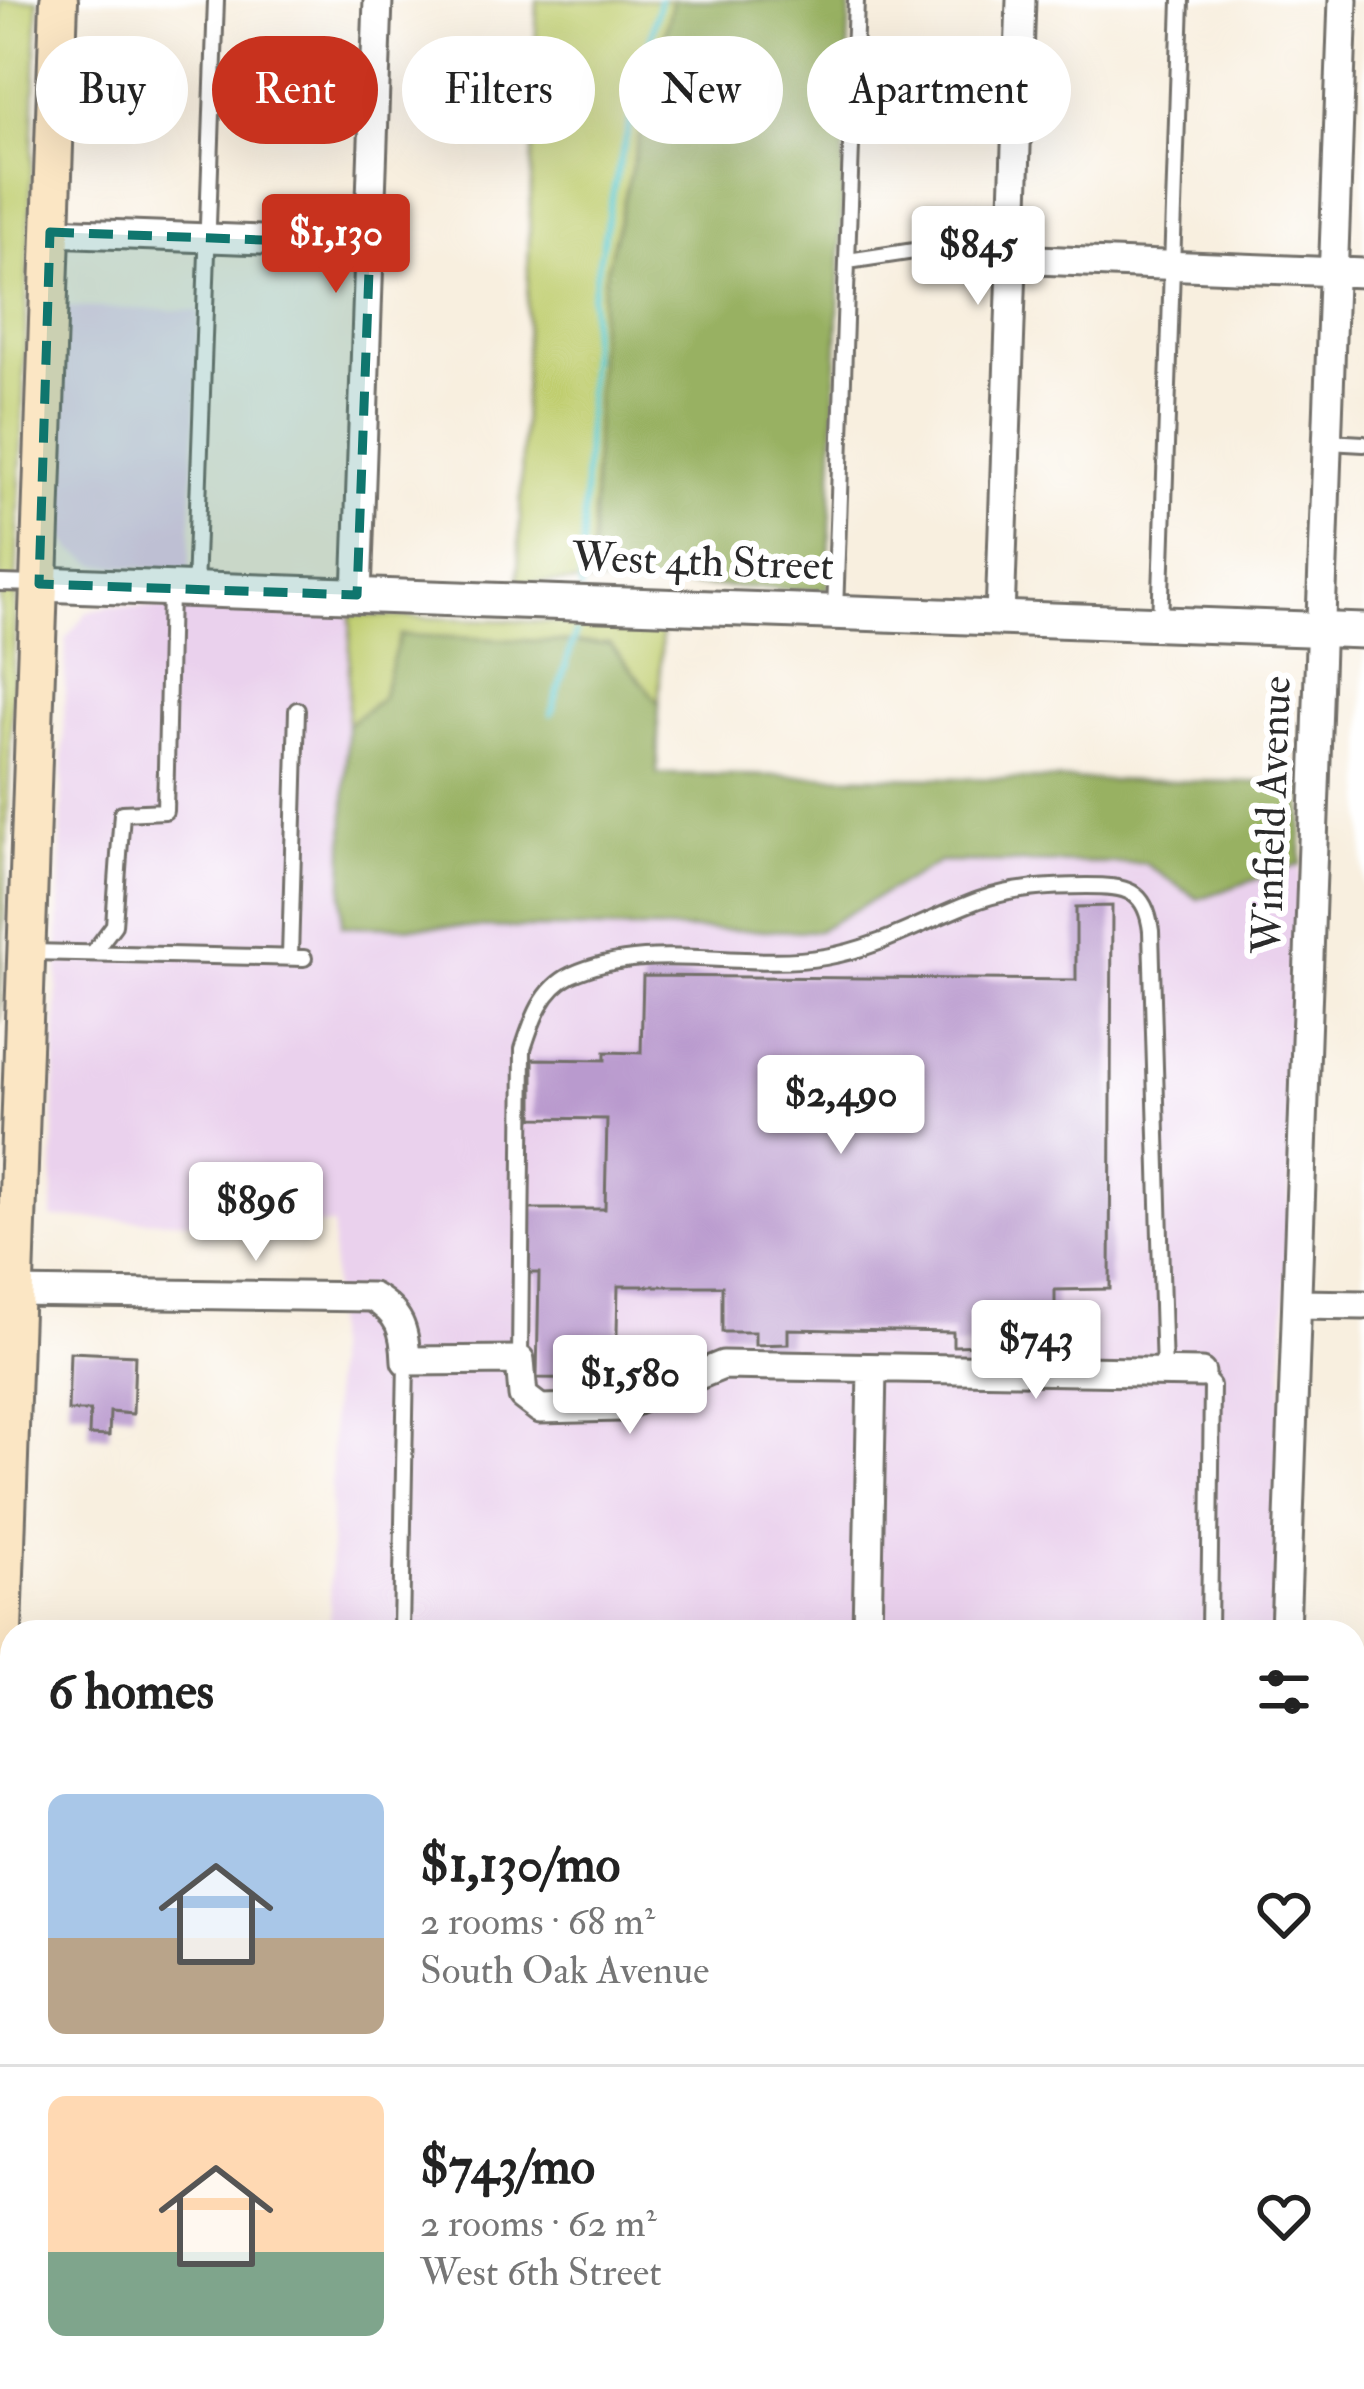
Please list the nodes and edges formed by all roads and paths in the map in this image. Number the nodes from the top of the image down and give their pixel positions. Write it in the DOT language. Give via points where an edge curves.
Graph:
graph roads {
  1 [pos="59,0"];
  2 [pos="216,0"];
  3 [pos="378,0"];
  4 [pos="856,0"];
  5 [pos="1021,0"];
  6 [pos="1181,0"];
  7 [pos="1343,0"];
  8 [pos="50,232"];
  9 [pos="210,238"];
  10 [pos="370,244"];
  11 [pos="1011,259"];
  12 [pos="848,261"];
  13 [pos="1172,266"];
  14 [pos="1333,273"];
  15 [pos="1364,273"];
  16 [pos="1328,442"];
  17 [pos="1364,444"];
  18 [pos="0,583"];
  19 [pos="39,584"];
  20 [pos="182,589"];
  21 [pos="357,595"];
  22 [pos="835,612"];
  23 [pos="1000,618"];
  24 [pos="1160,624"];
  25 [pos="1321,629"];
  26 [pos="1364,631"];
  27 [pos="297,710"];
  28 [pos="25,952"];
  29 [pos="93,953"];
  30 [pos="12,1292"];
  31 [pos="1297,1304"];
  32 [pos="1364,1305"];
  33 [pos="520,1360"];
  34 [pos="406,1361"];
  35 [pos="872,1368"];
  36 [pos="1164,1372"];
  37 [pos="1201,1373"];
  38 [pos="3,1506"];
  39 [pos="1,1620"];
  40 [pos="401,1620"];
  41 [pos="867,1620"];
  42 [pos="1209,1620"];
  43 [pos="1285,1620"];
  1 -- 8 [label="main road"];
  2 -- 9 [label="lane"];
  3 -- 10 [label="street"];
  4 -- 12 [label="lane"];
  5 -- 11 [label="street"];
  6 -- 13 [label="lane"];
  7 -- 14 [label="street, Winfield Avenue"];
  8 -- 9 [label="street"];
  8 -- 19 [label="main road"];
  9 -- 10 [label="street"];
  9 -- 20 [label="lane"];
  10 -- 21 [label="street"];
  11 -- 12 [label="lane" via="914,251"];
  11 -- 13 [label="street"];
  11 -- 23 [label="street"];
  12 -- 22 [label="lane"];
  13 -- 14 [label="street"];
  13 -- 24 [label="lane"];
  14 -- 15 [label="street"];
  14 -- 16 [label="street, Winfield Avenue"];
  16 -- 17 [label="lane"];
  16 -- 25 [label="street, Winfield Avenue"];
  18 -- 19 [label="lane"];
  19 -- 20 [label="street, West 4th Street"];
  19 -- 28 [label="main road"];
  20 -- 21 [label="street, West 4th Street"];
  20 -- 29 [label="lane" via="165,811 122,814 114,925"];
  21 -- 22 [label="street, West 4th Street"];
  22 -- 23 [label="street, West 4th Street"];
  23 -- 24 [label="street, West 4th Street"];
  24 -- 25 [label="street, West 4th Street"];
  25 -- 26 [label="street, West 4th Street"];
  25 -- 31 [label="street, Winfield Avenue"];
  27 -- 29 [label="lane" via="297,957"];
  28 -- 29 [label="lane"];
  28 -- 30 [label="main road"];
  30 -- 34 [label="street" via="372,1297 403,1325"];
  30 -- 38 [label="main road"];
  31 -- 32 [label="street"];
  31 -- 43 [label="street, Winfield Avenue"];
  33 -- 34 [label="street"];
  33 -- 35 [label="street" via="523,1396 540,1409 620,1407 723,1365"];
  33 -- 36 [label="lane" via="523,1049 535,1011 565,978 611,959 820,958 863,949 980,899 1113,886 1148,908 1151,931"];
  34 -- 40 [label="lane"];
  35 -- 36 [label="street"];
  35 -- 41 [label="street"];
  36 -- 37 [label="street"];
  37 -- 42 [label="lane" via="1212,1385"];
  38 -- 39 [label="main road"];
}
